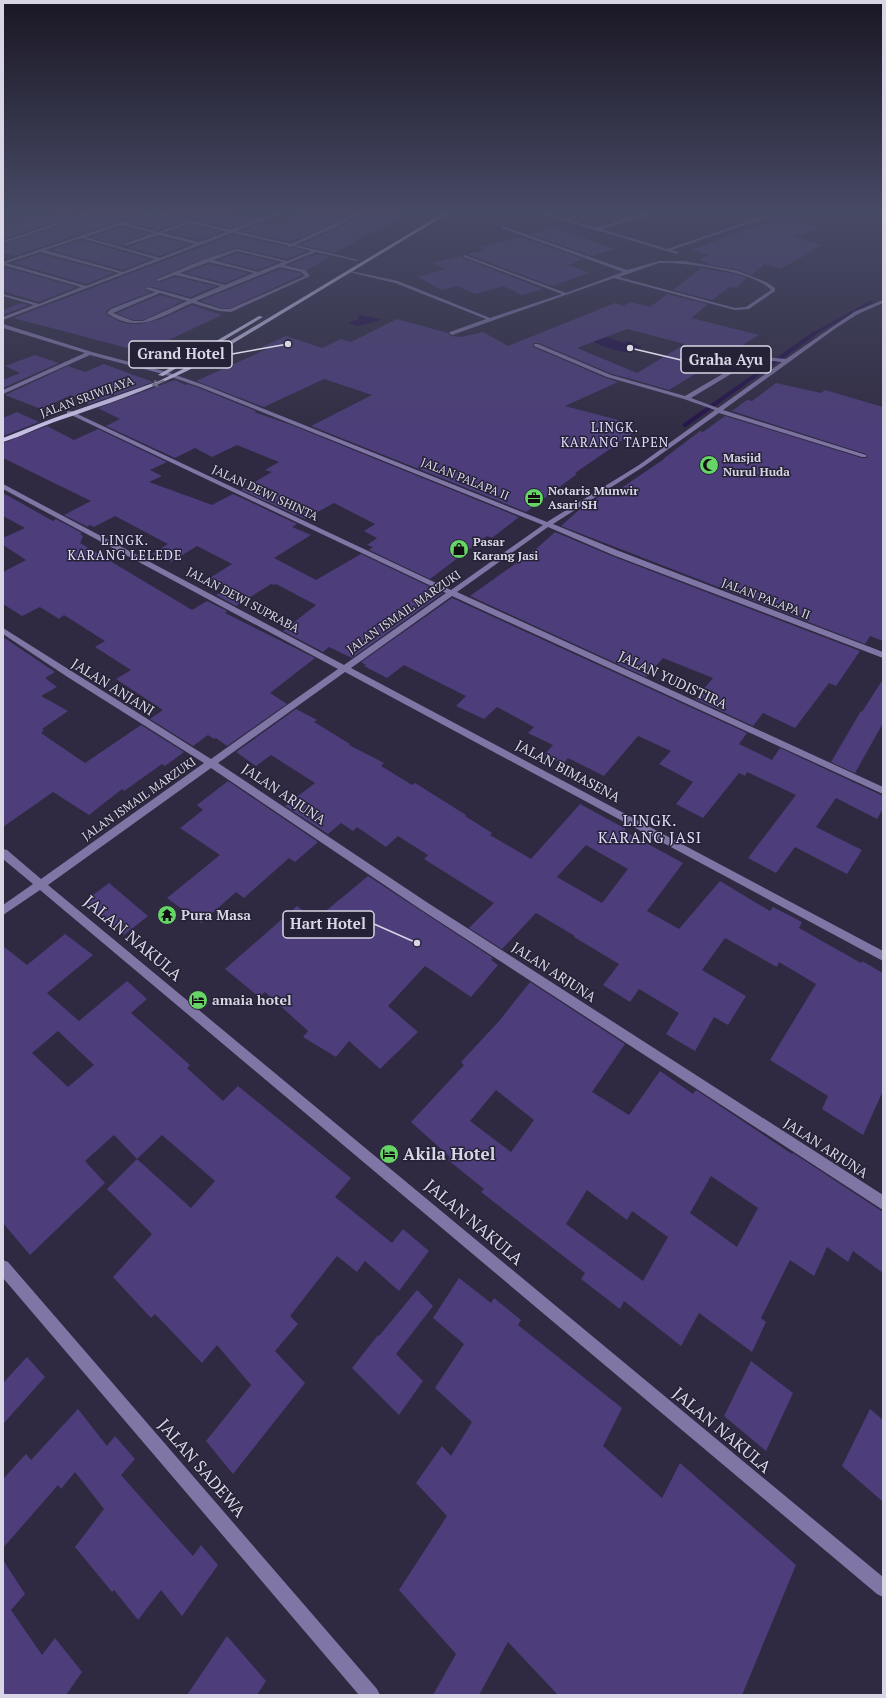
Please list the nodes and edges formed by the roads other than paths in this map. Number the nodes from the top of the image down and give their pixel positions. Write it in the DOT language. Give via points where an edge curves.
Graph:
graph roads {
  1 [pos="69,293"];
  2 [pos="156,293"];
  3 [pos="164,293"];
  4 [pos="209,293"];
  5 [pos="270,293"];
  6 [pos="301,293"];
  7 [pos="315,293"];
  8 [pos="424,293"];
  9 [pos="676,293"];
  10 [pos="768,293"];
  11 [pos="3,294"];
  12 [pos="565,294"];
  13 [pos="192,301"];
  14 [pos="883,301"];
  15 [pos="286,302"];
  16 [pos="38,305"];
  17 [pos="266,314"];
  18 [pos="489,319"];
  19 [pos="3,320"];
  20 [pos="3,326"];
  21 [pos="452,333"];
  22 [pos="536,345"];
  23 [pos="90,353"];
  24 [pos="784,360"];
  25 [pos="165,373"];
  26 [pos="158,376"];
  27 [pos="174,376"];
  28 [pos="145,382"];
  29 [pos="3,392"];
  30 [pos="686,398"];
  31 [pos="718,410"];
  32 [pos="72,413"];
  33 [pos="3,440"];
  34 [pos="864,456"];
  35 [pos="3,486"];
  36 [pos="547,526"];
  37 [pos="452,593"];
  38 [pos="3,630"];
  39 [pos="883,655"];
  40 [pos="345,668"];
  41 [pos="211,763"];
  42 [pos="883,791"];
  43 [pos="3,853"];
  44 [pos="41,884"];
  45 [pos="3,911"];
  46 [pos="883,956"];
  47 [pos="883,1203"];
  48 [pos="3,1267"];
  49 [pos="883,1588"];
  50 [pos="371,1695"];
  1 -- 16 [label="street"];
  2 -- 13 [label="street" via="109,313 132,322 141,322"];
  3 -- 13 [label="street"];
  4 -- 13 [label="street"];
  5 -- 13 [label="street" via="231,311"];
  6 -- 15 [label="main road"];
  7 -- 27 [label="main road, JALAN SRIWIJAYA"];
  8 -- 18 [label="street"];
  9 -- 10 [label="street" via="735,309 744,309"];
  11 -- 16 [label="street"];
  12 -- 18 [label="street"];
  14 -- 24 [label="street, JALAN ISMAIL MARZUKI" via="856,313"];
  16 -- 19 [label="street"];
  17 -- 25 [label="main road"];
  18 -- 21 [label="street"];
  20 -- 23 [label="street, JALAN PALAPA II"];
  22 -- 30 [label="street" via="609,376"];
  23 -- 25 [label="street, JALAN PALAPA II"];
  23 -- 29 [label="street"];
  24 -- 30 [label="street" via="755,357"];
  24 -- 31 [label="street, JALAN ISMAIL MARZUKI"];
  25 -- 26 [label="main road"];
  25 -- 27 [label="street, JALAN PALAPA II"];
  27 -- 32 [label="main road, JALAN SRIWIJAYA, one-way"];
  27 -- 36 [label="street, JALAN PALAPA II" via="462,489"];
  28 -- 32 [label="main road"];
  30 -- 31 [label="street"];
  31 -- 34 [label="street"];
  31 -- 36 [label="street, JALAN ISMAIL MARZUKI" via="641,466"];
  32 -- 33 [label="main road, JALAN SRIWIJAYA"];
  32 -- 37 [label="street, JALAN DEWI SHINTA"];
  35 -- 40 [label="street, JALAN DEWI SUPRABA"];
  36 -- 37 [label="street, JALAN ISMAIL MARZUKI"];
  36 -- 39 [label="street, JALAN PALAPA II"];
  37 -- 40 [label="street, JALAN ISMAIL MARZUKI"];
  37 -- 42 [label="street, JALAN YUDISTIRA"];
  38 -- 41 [label="street, JALAN ANJANI" via="68,674"];
  40 -- 41 [label="street, JALAN ISMAIL MARZUKI"];
  40 -- 46 [label="street, JALAN BIMASENA"];
  41 -- 44 [label="street, JALAN ISMAIL MARZUKI"];
  41 -- 47 [label="street, JALAN ARJUNA" via="424,906"];
  43 -- 44 [label="street, JALAN NAKULA"];
  44 -- 45 [label="street, JALAN ISMAIL MARZUKI"];
  44 -- 49 [label="street, JALAN NAKULA"];
  48 -- 50 [label="street, JALAN SADEWA"];
}
